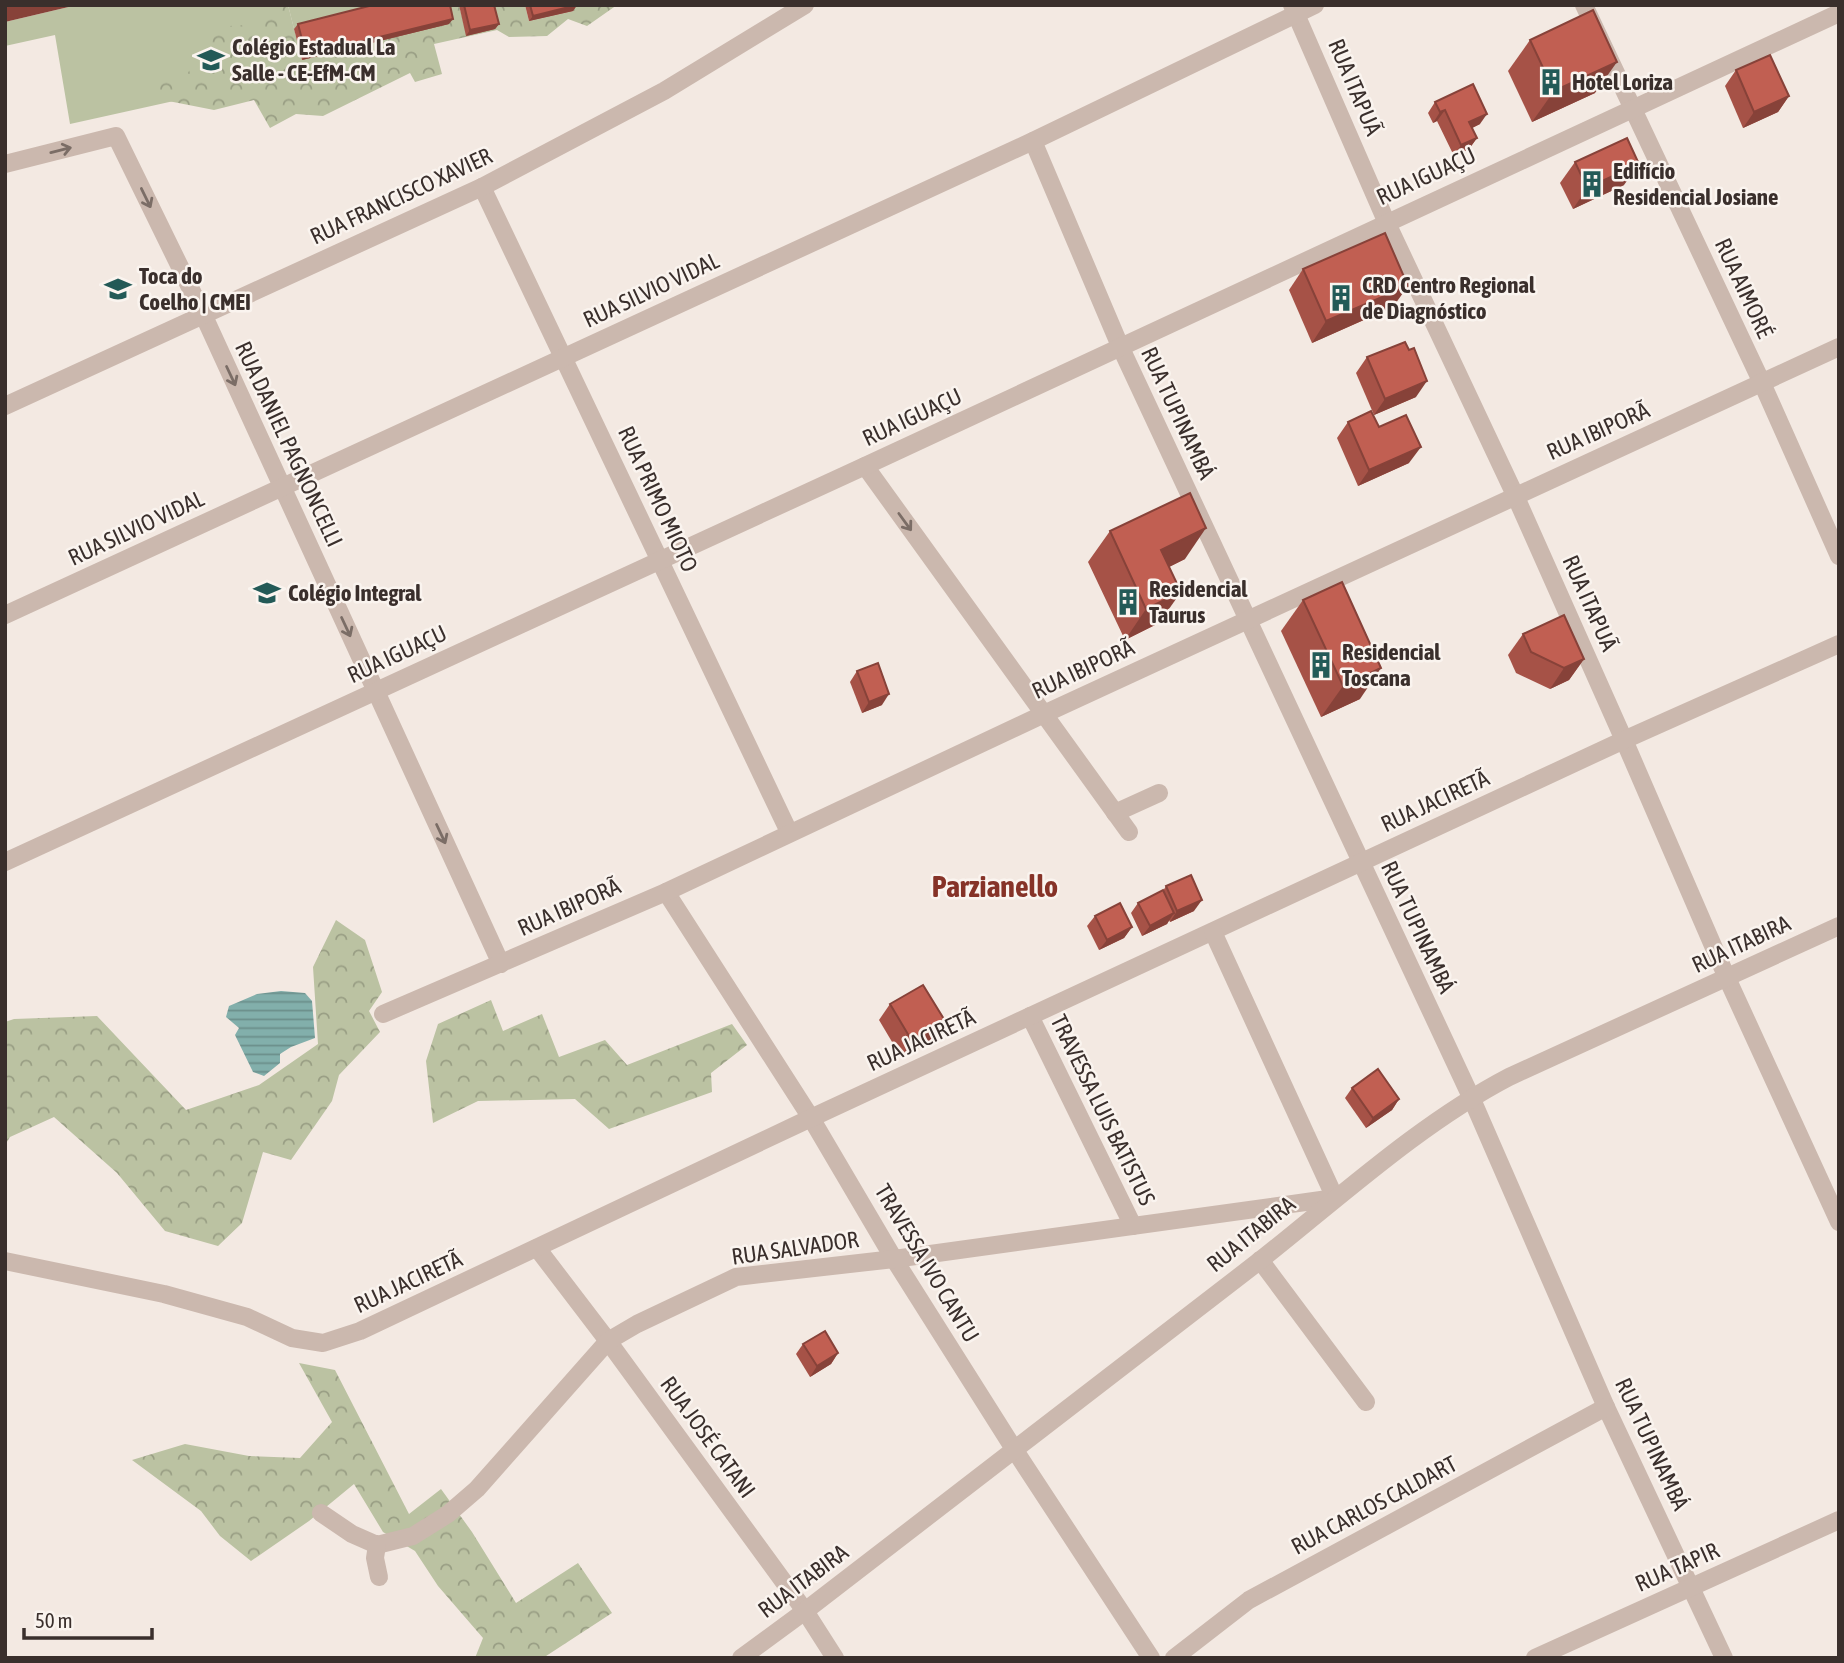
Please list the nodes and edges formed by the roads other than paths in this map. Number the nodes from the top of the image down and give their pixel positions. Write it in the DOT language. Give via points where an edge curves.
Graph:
graph roads {
  1 [pos="805,5"];
  2 [pos="1315,5"];
  3 [pos="1584,5"];
  4 [pos="1294,10"];
  5 [pos="1839,13"];
  6 [pos="1633,109"];
  7 [pos="1033,141"];
  8 [pos="5,164"];
  9 [pos="482,187"];
  10 [pos="1387,221"];
  11 [pos="203,314"];
  12 [pos="1120,346"];
  13 [pos="1839,347"];
  14 [pos="564,357"];
  15 [pos="1762,383"];
  16 [pos="5,406"];
  17 [pos="865,466"];
  18 [pos="282,487"];
  19 [pos="1515,495"];
  20 [pos="1839,556"];
  21 [pos="659,559"];
  22 [pos="5,615"];
  23 [pos="1247,620"];
  24 [pos="1839,644"];
  25 [pos="376,691"];
  26 [pos="1044,714"];
  27 [pos="1624,740"];
  28 [pos="1159,793"];
  29 [pos="1115,813"];
  30 [pos="789,832"];
  31 [pos="1129,832"];
  32 [pos="6,861"];
  33 [pos="1361,863"];
  34 [pos="666,892"];
  35 [pos="1839,926"];
  36 [pos="1213,932"];
  37 [pos="501,964"];
  38 [pos="1727,978"];
  39 [pos="383,1013"];
  40 [pos="1030,1016"];
  41 [pos="1471,1097"];
  42 [pos="811,1118"];
  43 [pos="1335,1198"];
  44 [pos="1839,1222"];
  45 [pos="1133,1226"];
  46 [pos="537,1248"];
  47 [pos="894,1259"];
  48 [pos="1259,1260"];
  49 [pos="5,1261"];
  50 [pos="608,1341"];
  51 [pos="1366,1402"];
  52 [pos="1606,1407"];
  53 [pos="1014,1449"];
  54 [pos="321,1513"];
  55 [pos="1839,1520"];
  56 [pos="377,1545"];
  57 [pos="379,1577"];
  58 [pos="1692,1588"];
  59 [pos="805,1611"];
  60 [pos="741,1658"];
  61 [pos="835,1658"];
  62 [pos="1151,1658"];
  63 [pos="1174,1658"];
  64 [pos="1535,1658"];
  65 [pos="1724,1658"];
  1 -- 9 [label="street, RUA FRANCISCO XAVIER" via="664,91"];
  2 -- 4 [label="street, RUA SILVIO VIDAL"];
  3 -- 6 [label="street, RUA AIMORÉ"];
  4 -- 7 [label="street, RUA SILVIO VIDAL"];
  4 -- 10 [label="street, RUA ITAPUÃ"];
  5 -- 6 [label="street, RUA IGUAÇU"];
  6 -- 10 [label="street, RUA IGUAÇU"];
  6 -- 15 [label="street, RUA AIMORÉ"];
  7 -- 12 [label="street, RUA TUPINAMBÁ"];
  7 -- 14 [label="street, RUA SILVIO VIDAL"];
  8 -- 11 [label="street, RUA DANIEL PAGNONCELLI, one-way" via="116,136"];
  9 -- 11 [label="street, RUA FRANCISCO XAVIER"];
  9 -- 14 [label="street, RUA PRIMO MIOTO"];
  10 -- 12 [label="street, RUA IGUAÇU"];
  10 -- 19 [label="street, RUA ITAPUÃ"];
  11 -- 16 [label="street, RUA FRANCISCO XAVIER"];
  11 -- 18 [label="street, RUA DANIEL PAGNONCELLI, one-way"];
  12 -- 17 [label="street, RUA IGUAÇU"];
  12 -- 23 [label="street, RUA TUPINAMBÁ"];
  13 -- 15 [label="street, RUA IBIPORÃ"];
  14 -- 18 [label="street, RUA SILVIO VIDAL"];
  14 -- 21 [label="street, RUA PRIMO MIOTO"];
  15 -- 19 [label="street, RUA IBIPORÃ"];
  15 -- 20 [label="street, RUA AIMORÉ"];
  17 -- 21 [label="street, RUA IGUAÇU"];
  17 -- 26 [label="street, one-way"];
  18 -- 22 [label="street, RUA SILVIO VIDAL"];
  18 -- 25 [label="street, RUA DANIEL PAGNONCELLI, one-way"];
  19 -- 23 [label="street, RUA IBIPORÃ"];
  19 -- 27 [label="street, RUA ITAPUÃ"];
  21 -- 25 [label="street, RUA IGUAÇU"];
  21 -- 30 [label="street, RUA PRIMO MIOTO"];
  23 -- 26 [label="street, RUA IBIPORÃ"];
  23 -- 33 [label="street, RUA TUPINAMBÁ"];
  24 -- 27 [label="street, RUA JACIRETÃ"];
  25 -- 32 [label="street, RUA IGUAÇU"];
  25 -- 37 [label="street, RUA DANIEL PAGNONCELLI, one-way"];
  26 -- 29 [label="street"];
  26 -- 30 [label="street, RUA IBIPORÃ"];
  27 -- 33 [label="street, RUA JACIRETÃ"];
  27 -- 38 [label="street, RUA ITAPUÃ"];
  28 -- 29 [label="street"];
  29 -- 31 [label="street"];
  30 -- 34 [label="street, RUA IBIPORÃ"];
  33 -- 36 [label="street, RUA JACIRETÃ"];
  33 -- 41 [label="street, RUA TUPINAMBÁ"];
  34 -- 37 [label="street, RUA IBIPORÃ"];
  34 -- 42 [label="street, TRAVESSA IVO CANTU"];
  35 -- 38 [label="street, RUA ITABIRA"];
  36 -- 40 [label="street, RUA JACIRETÃ"];
  36 -- 43 [label="street"];
  37 -- 39 [label="street, RUA IBIPORÃ"];
  38 -- 41 [label="street, RUA ITABIRA"];
  38 -- 44 [label="street, RUA ITAPUÃ"];
  40 -- 42 [label="street, RUA JACIRETÃ"];
  40 -- 45 [label="street, TRAVESSA LUIS BATISTUS"];
  41 -- 43 [label="street, RUA ITABIRA"];
  41 -- 52 [label="street, RUA TUPINAMBÁ"];
  42 -- 46 [label="street, RUA JACIRETÃ"];
  42 -- 47 [label="street, TRAVESSA IVO CANTU"];
  43 -- 45 [label="street, RUA SALVADOR"];
  43 -- 48 [label="street, RUA ITABIRA"];
  45 -- 47 [label="street, RUA SALVADOR"];
  46 -- 49 [label="street, RUA JACIRETÃ" via="360,1331 323,1343 292,1338 247,1317 164,1294"];
  46 -- 50 [label="street, RUA JOSÉ CATANI"];
  47 -- 50 [label="street, RUA SALVADOR" via="736,1277"];
  47 -- 53 [label="street, TRAVESSA IVO CANTU"];
  48 -- 51 [label="street"];
  48 -- 53 [label="street, RUA ITABIRA"];
  50 -- 56 [label="street, RUA SALVADOR" via="477,1489 413,1536"];
  50 -- 59 [label="street, RUA JOSÉ CATANI"];
  52 -- 58 [label="street, RUA TUPINAMBÁ"];
  52 -- 63 [label="street, RUA CARLOS CALDART" via="1249,1600"];
  53 -- 59 [label="street, RUA ITABIRA"];
  53 -- 62 [label="street, TRAVESSA IVO CANTU"];
  54 -- 56 [label="street"];
  55 -- 58 [label="street, RUA TAPIR"];
  56 -- 57 [label="street"];
  58 -- 64 [label="street, RUA TAPIR"];
  58 -- 65 [label="street, RUA TUPINAMBÁ"];
  59 -- 60 [label="street, RUA ITABIRA"];
  59 -- 61 [label="street, RUA JOSÉ CATANI"];
}
